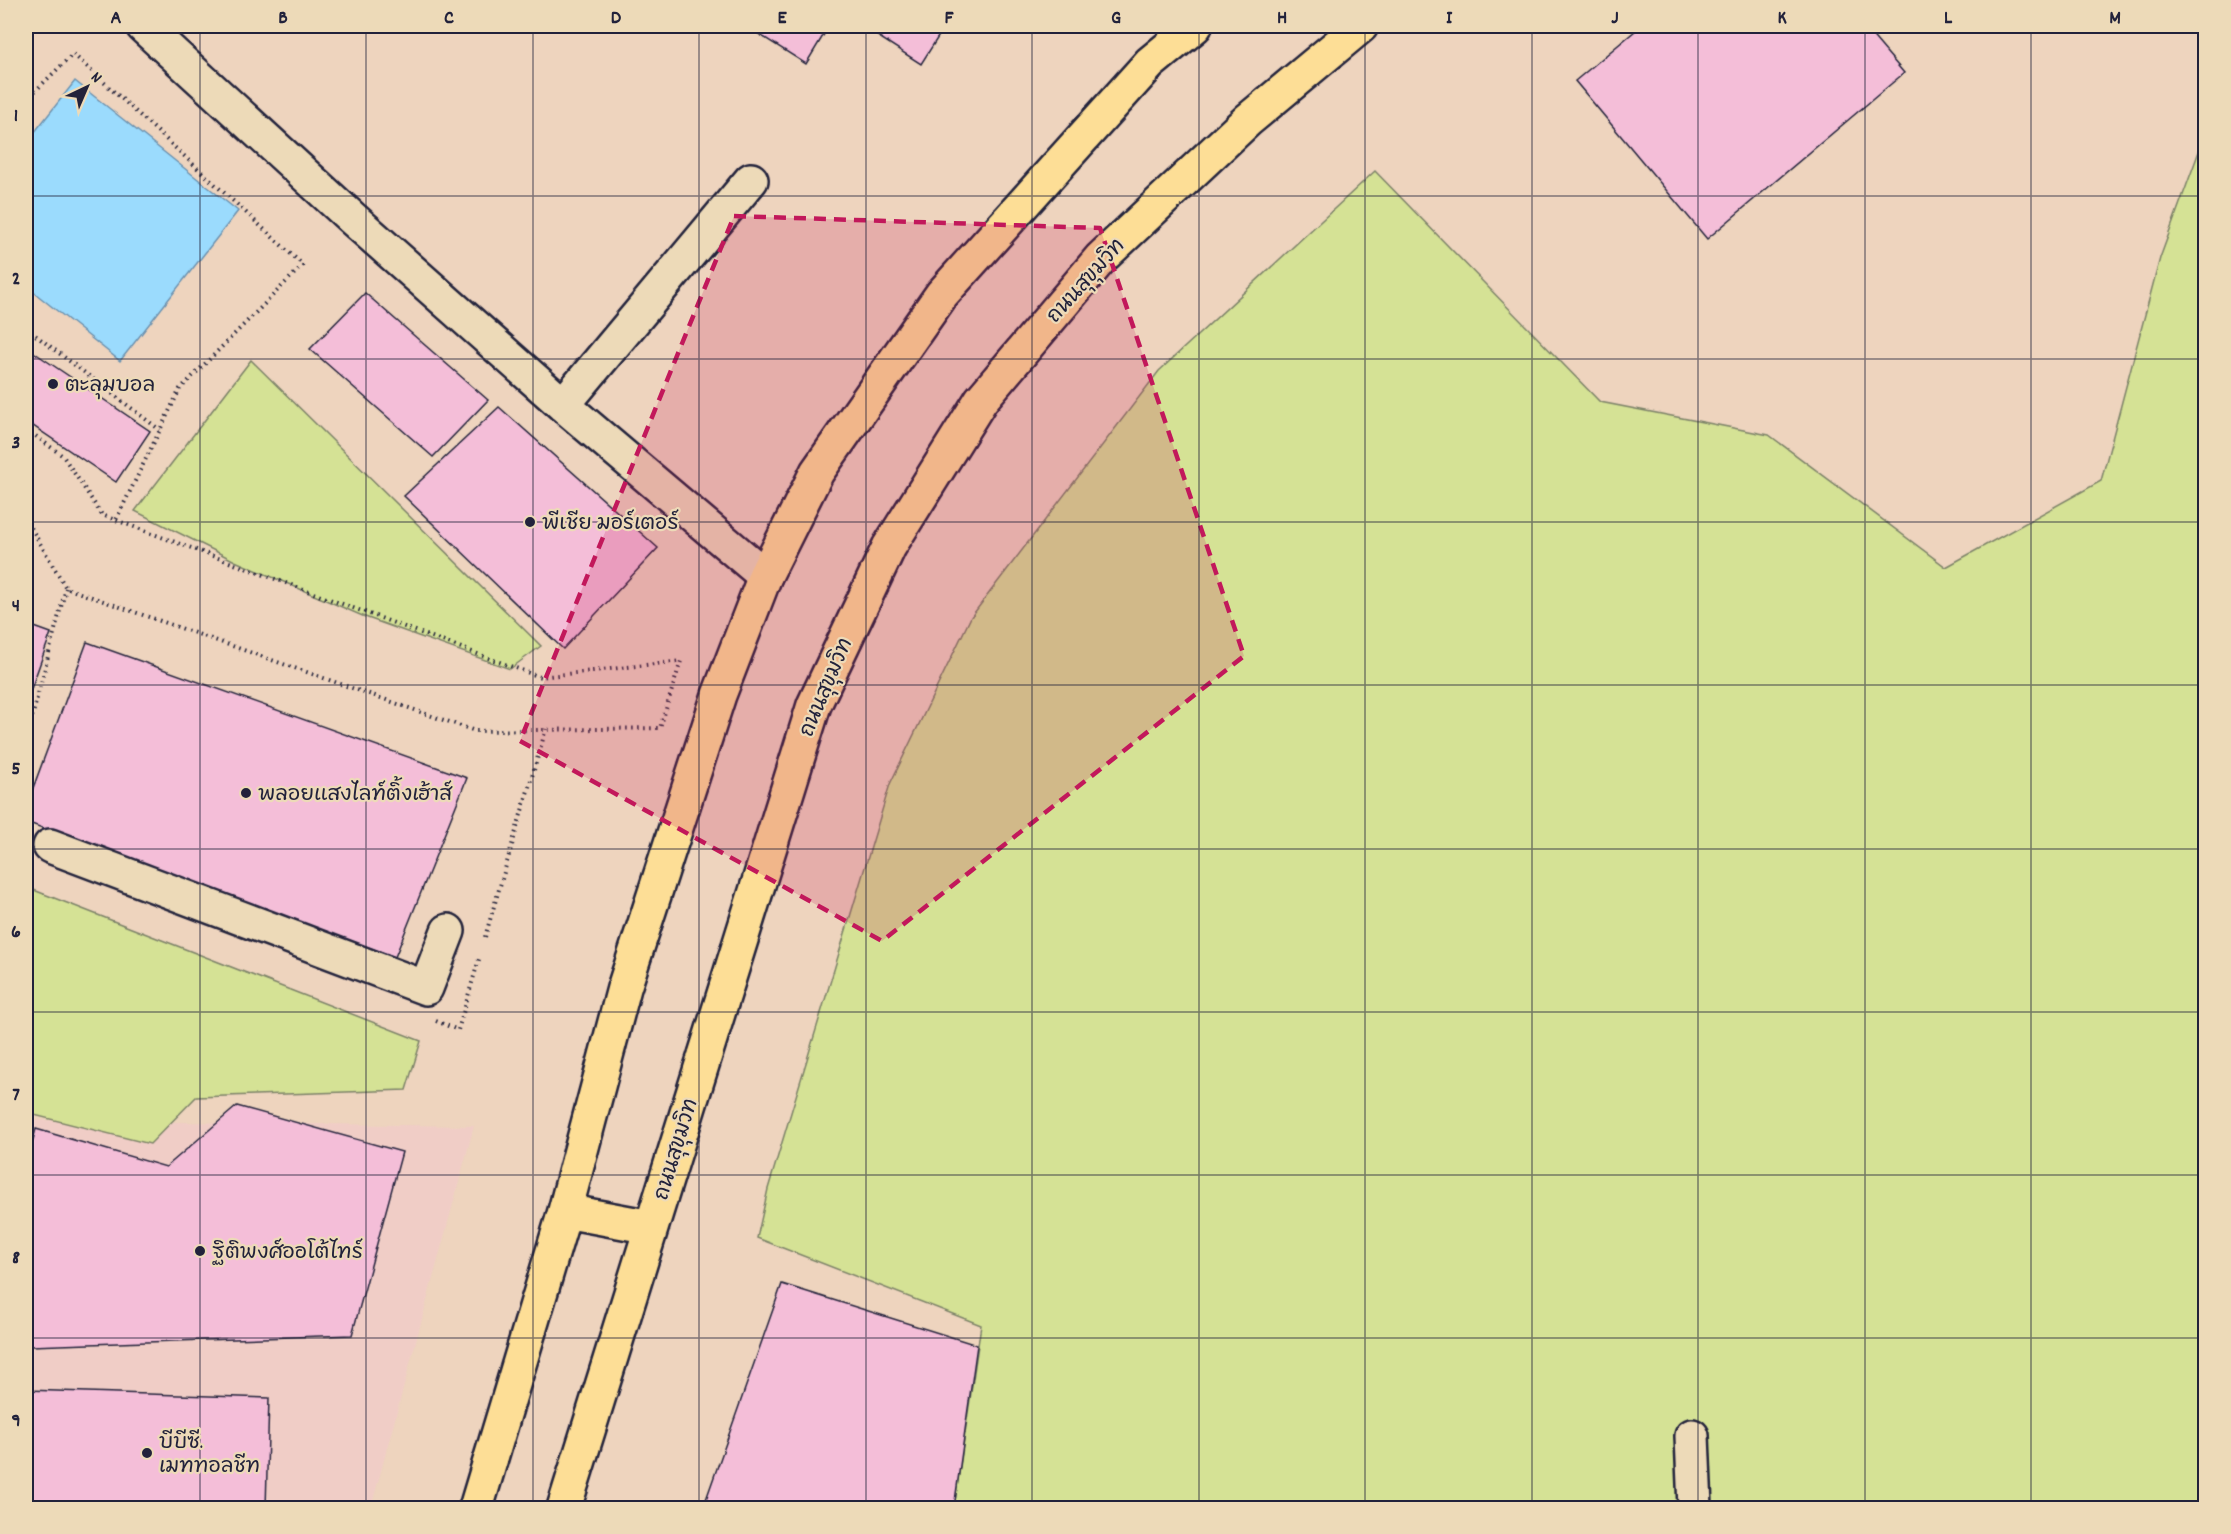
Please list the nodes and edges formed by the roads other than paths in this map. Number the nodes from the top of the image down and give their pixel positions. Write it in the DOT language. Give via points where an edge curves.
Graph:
graph roads {
  1 [pos="143,26"];
  2 [pos="1195,26"];
  3 [pos="1361,26"];
  4 [pos="751,180"];
  5 [pos="563,405"];
  6 [pos="765,576"];
  7 [pos="50,846"];
  8 [pos="448,931"];
  9 [pos="565,1211"];
  10 [pos="651,1227"];
  11 [pos="1692,1436"];
  12 [pos="476,1509"];
  13 [pos="564,1509"];
  14 [pos="1695,1509"];
  1 -- 5 [label="street"];
  2 -- 6 [label="highway" via="1150,63 942,294 817,472"];
  3 -- 10 [label="highway, ถนนสุขุมวิท" via="1248,120 1101,258 981,400 889,547 814,705"];
  4 -- 5 [label="street"];
  5 -- 6 [label="street"];
  6 -- 9 [label="highway" via="719,695 624,988"];
  7 -- 8 [label="street" via="426,988"];
  9 -- 10 [label="highway"];
  9 -- 12 [label="highway"];
  10 -- 13 [label="highway, ถนนสุขุมวิท"];
  11 -- 14 [label="street"];
}
